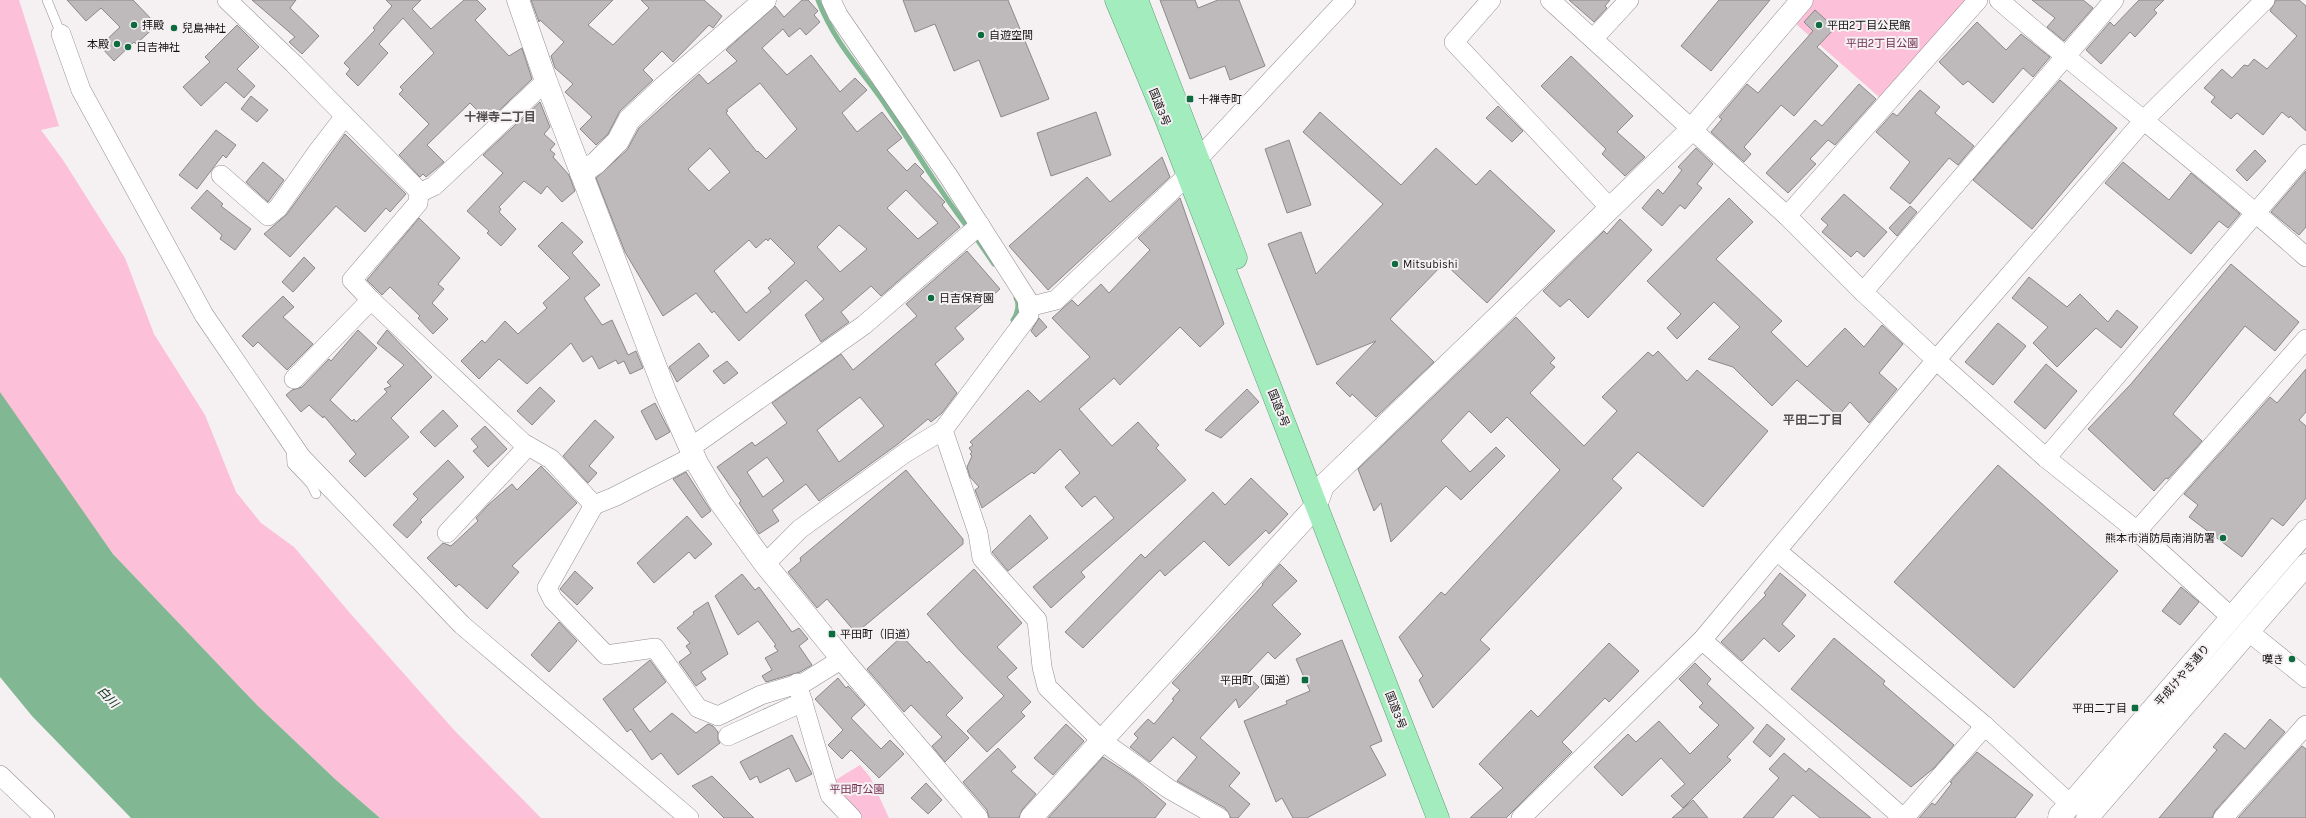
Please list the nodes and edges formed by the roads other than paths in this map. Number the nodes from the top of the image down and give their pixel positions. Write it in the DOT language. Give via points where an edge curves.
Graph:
graph roads {
  1 [pos="47,0"];
  2 [pos="227,0"];
  3 [pos="518,0"];
  4 [pos="765,0"];
  5 [pos="831,0"];
  6 [pos="1116,0"];
  7 [pos="1137,0"];
  8 [pos="1346,0"];
  9 [pos="1490,0"];
  10 [pos="1550,0"];
  11 [pos="1629,0"];
  12 [pos="1802,0"];
  13 [pos="1978,0"];
  14 [pos="1999,0"];
  15 [pos="2114,0"];
  16 [pos="2265,0"];
  17 [pos="61,34"];
  18 [pos="1593,39"];
  19 [pos="2065,57"];
  20 [pos="546,80"];
  21 [pos="345,116"];
  22 [pos="2145,119"];
  23 [pos="1692,129"];
  24 [pos="2306,154"];
  25 [pos="1192,168"];
  26 [pos="582,173"];
  27 [pos="221,175"];
  28 [pos="418,193"];
  29 [pos="1610,208"];
  30 [pos="2255,212"];
  31 [pos="1787,216"];
  32 [pos="980,225"];
  33 [pos="2306,257"];
  34 [pos="1862,292"];
  35 [pos="371,300"];
  36 [pos="1028,307"];
  37 [pos="2306,339"];
  38 [pos="1936,360"];
  39 [pos="294,379"];
  40 [pos="943,430"];
  41 [pos="290,441"];
  42 [pos="528,446"];
  43 [pos="692,452"];
  44 [pos="2046,458"];
  45 [pos="316,494"];
  46 [pos="1319,496"];
  47 [pos="594,505"];
  48 [pos="2137,531"];
  49 [pos="2306,531"];
  50 [pos="447,533"];
  51 [pos="1777,551"];
  52 [pos="765,564"];
  53 [pos="2306,565"];
  54 [pos="2231,616"];
  55 [pos="2248,632"];
  56 [pos="1702,640"];
  57 [pos="842,659"];
  58 [pos="2306,678"];
  59 [pos="797,683"];
  60 [pos="803,702"];
  61 [pos="2306,725"];
  62 [pos="1985,726"];
  63 [pos="728,736"];
  64 [pos="1102,741"];
  65 [pos="0,775"];
  66 [pos="2061,813"];
  67 [pos="45,818"];
  68 [pos="689,818"];
  69 [pos="852,818"];
  70 [pos="977,818"];
  71 [pos="1031,818"];
  72 [pos="1220,818"];
  73 [pos="1438,818"];
  74 [pos="1453,818"];
  75 [pos="1520,818"];
  76 [pos="1903,818"];
  77 [pos="2087,818"];
  78 [pos="2223,818"];
  1 -- 17 [label="lane"];
  2 -- 21 [label="street"];
  3 -- 20 [label="street"];
  4 -- 26 [label="street" via="649,101 629,120 618,141"];
  5 -- 32 [label="street" via="838,15"];
  6 -- 25 [label="highway, 国道3号" via="1166,119"];
  7 -- 25 [label="highway, 国道3号"];
  8 -- 25 [label="street"];
  9 -- 29 [label="street" via="1454,42"];
  10 -- 18 [label="street"];
  11 -- 18 [label="street"];
  12 -- 23 [label="street"];
  13 -- 31 [label="street"];
  14 -- 19 [label="street"];
  15 -- 19 [label="street"];
  16 -- 22 [label="street"];
  17 -- 41 [label="street" via="81,90 204,315"];
  18 -- 23 [label="street"];
  19 -- 22 [label="street"];
  19 -- 34 [label="street"];
  20 -- 26 [label="street"];
  20 -- 28 [label="street" via="434,186"];
  21 -- 27 [label="street" via="278,208 268,216"];
  21 -- 28 [label="street"];
  22 -- 30 [label="street"];
  22 -- 38 [label="street"];
  23 -- 29 [label="street"];
  23 -- 31 [label="street"];
  24 -- 30 [label="street"];
  25 -- 36 [label="street" via="1056,300"];
  25 -- 46 [label="highway, 国道3号"];
  26 -- 43 [label="street" via="665,391"];
  28 -- 35 [label="street" via="418,203 352,280"];
  29 -- 46 [label="street"];
  30 -- 33 [label="street"];
  30 -- 44 [label="street"];
  31 -- 34 [label="street"];
  32 -- 36 [label="street" via="1027,299"];
  32 -- 43 [label="street" via="864,326"];
  34 -- 38 [label="street"];
  35 -- 39 [label="street"];
  35 -- 42 [label="street"];
  36 -- 40 [label="street" via="1029,315"];
  37 -- 48 [label="street"];
  38 -- 44 [label="street"];
  38 -- 51 [label="street"];
  40 -- 52 [label="street" via="905,453 800,529"];
  40 -- 64 [label="street" via="978,534 982,558 1037,620 1047,687"];
  41 -- 45 [label="lane" via="292,464 311,484"];
  41 -- 68 [label="street" via="301,458 462,625"];
  42 -- 47 [label="street" via="551,459"];
  42 -- 50 [label="street"];
  43 -- 47 [label="street" via="614,497"];
  43 -- 52 [label="street" via="720,502"];
  44 -- 48 [label="street"];
  46 -- 64 [label="street"];
  46 -- 73 [label="highway, 国道3号"];
  46 -- 74 [label="highway, 国道3号"];
  47 -- 59 [label="street" via="548,588 553,600 606,655 655,648 698,708 718,716 761,695"];
  48 -- 54 [label="street"];
  49 -- 54 [label="street, 平成けやき通り"];
  51 -- 56 [label="street"];
  51 -- 62 [label="street"];
  52 -- 57 [label="street"];
  53 -- 55 [label="street, 平成けやき通り"];
  54 -- 66 [label="street, 平成けやき通り" via="2194,662"];
  55 -- 58 [label="street"];
  55 -- 77 [label="street, 平成けやき通り"];
  56 -- 75 [label="street"];
  56 -- 76 [label="street"];
  57 -- 59 [label="street" via="805,682"];
  57 -- 70 [label="street"];
  59 -- 60 [label="street"];
  60 -- 63 [label="street"];
  60 -- 69 [label="street" via="830,795"];
  61 -- 78 [label="street"];
  62 -- 66 [label="street"];
  62 -- 76 [label="street"];
  64 -- 71 [label="street"];
  64 -- 72 [label="street" via="1169,790"];
  65 -- 67 [label="street"];
}
